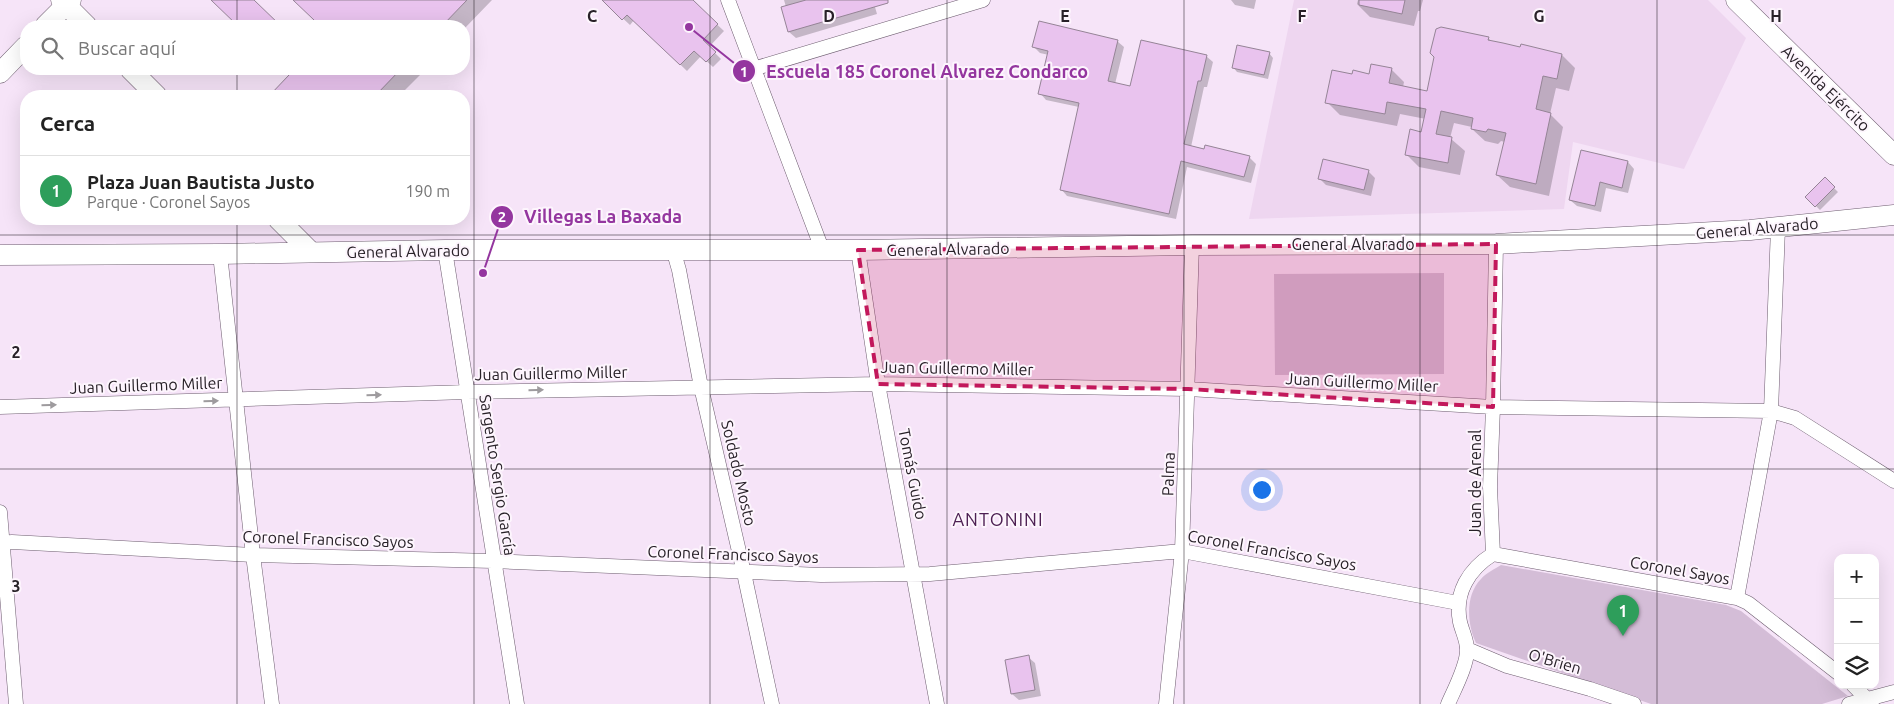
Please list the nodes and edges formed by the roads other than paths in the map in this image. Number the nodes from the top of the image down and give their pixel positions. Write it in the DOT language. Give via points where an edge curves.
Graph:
graph roads {
  1 [pos="728,0"];
  2 [pos="984,0"];
  3 [pos="1736,0"];
  4 [pos="66,2"];
  5 [pos="51,20"];
  6 [pos="82,20"];
  7 [pos="20,52"];
  8 [pos="753,69"];
  9 [pos="0,73"];
  10 [pos="136,75"];
  11 [pos="151,90"];
  12 [pos="1894,155"];
  13 [pos="1894,215"];
  14 [pos="284,225"];
  15 [pos="1778,228"];
  16 [pos="1496,244"];
  17 [pos="1192,245"];
  18 [pos="822,249"];
  19 [pos="445,250"];
  20 [pos="673,250"];
  21 [pos="858,250"];
  22 [pos="311,252"];
  23 [pos="220,254"];
  24 [pos="0,255"];
  25 [pos="878,384"];
  26 [pos="701,387"];
  27 [pos="1188,389"];
  28 [pos="467,392"];
  29 [pos="236,400"];
  30 [pos="0,407"];
  31 [pos="1493,407"];
  32 [pos="1771,411"];
  33 [pos="1894,481"];
  34 [pos="0,512"];
  35 [pos="1,543"];
  36 [pos="1182,551"];
  37 [pos="1493,554"];
  38 [pos="253,555"];
  39 [pos="493,561"];
  40 [pos="744,572"];
  41 [pos="914,574"];
  42 [pos="1737,598"];
  43 [pos="1458,603"];
  44 [pos="1468,649"];
  45 [pos="1834,670"];
  46 [pos="1857,689"];
  47 [pos="1894,692"];
  48 [pos="1871,702"];
  49 [pos="16,704"];
  50 [pos="272,704"];
  51 [pos="517,704"];
  52 [pos="772,704"];
  53 [pos="937,704"];
  54 [pos="1166,704"];
  55 [pos="1448,704"];
  56 [pos="1634,704"];
  57 [pos="1849,704"];
  1 -- 8 [label="street"];
  2 -- 8 [label="street"];
  3 -- 12 [label="street, Avenida Ejército"];
  4 -- 5 [label="street"];
  4 -- 6 [label="street"];
  7 -- 9 [label="street"];
  8 -- 18 [label="street"];
  10 -- 11 [label="street"];
  13 -- 15 [label="street, General Alvarado"];
  14 -- 22 [label="street"];
  15 -- 16 [label="street, General Alvarado"];
  15 -- 32 [label="street"];
  16 -- 17 [label="street, General Alvarado"];
  16 -- 31 [label="street, Juan de Arenal"];
  17 -- 21 [label="street, General Alvarado"];
  17 -- 27 [label="street, Palma"];
  18 -- 20 [label="street, General Alvarado"];
  18 -- 21 [label="street, General Alvarado"];
  19 -- 20 [label="street, General Alvarado"];
  19 -- 22 [label="street, General Alvarado"];
  19 -- 28 [label="street, Sargento Sergio García"];
  20 -- 26 [label="street, Soldado Mosto"];
  21 -- 25 [label="street, Tomás Guido"];
  22 -- 23 [label="street, General Alvarado"];
  23 -- 24 [label="street, General Alvarado"];
  23 -- 29 [label="street"];
  25 -- 26 [label="street, Juan Guillermo Miller"];
  25 -- 27 [label="street, Juan Guillermo Miller"];
  25 -- 41 [label="street, Tomás Guido"];
  28 -- 26 [label="street, Juan Guillermo Miller, one-way"];
  26 -- 40 [label="street, Soldado Mosto"];
  27 -- 31 [label="street, Juan Guillermo Miller"];
  27 -- 36 [label="street, Palma"];
  29 -- 28 [label="street, Juan Guillermo Miller, one-way"];
  28 -- 39 [label="street, Sargento Sergio García"];
  30 -- 29 [label="street, Juan Guillermo Miller, one-way"];
  29 -- 38 [label="street"];
  31 -- 32 [label="street, Juan Guillermo Miller"];
  31 -- 37 [label="street, Juan de Arenal" via="1490,487"];
  32 -- 33 [label="street, Juan Guillermo Miller" via="1796,418"];
  32 -- 42 [label="street"];
  34 -- 35 [label="street"];
  35 -- 38 [label="street, Coronel Francisco Sayos"];
  35 -- 49 [label="street"];
  36 -- 41 [label="street, Coronel Francisco Sayos"];
  36 -- 43 [label="street, Coronel Francisco Sayos"];
  36 -- 54 [label="street, Palma"];
  37 -- 42 [label="street, Coronel Sayos"];
  37 -- 43 [label="street, Juan de Arenal" via="1470,574"];
  38 -- 39 [label="street, Coronel Francisco Sayos"];
  38 -- 50 [label="street"];
  39 -- 40 [label="street, Coronel Francisco Sayos"];
  39 -- 51 [label="street, Sargento Sergio García"];
  40 -- 41 [label="street, Coronel Francisco Sayos"];
  40 -- 52 [label="street, Soldado Mosto"];
  41 -- 53 [label="street, Tomás Guido"];
  42 -- 45 [label="street, Coronel Sayos" via="1748,603"];
  43 -- 44 [label="street, Juan de Arenal"];
  44 -- 55 [label="street"];
  44 -- 56 [label="street, O'Brien" via="1508,666"];
  46 -- 48 [label="street"];
  47 -- 48 [label="street"];
  48 -- 57 [label="street"];
}
